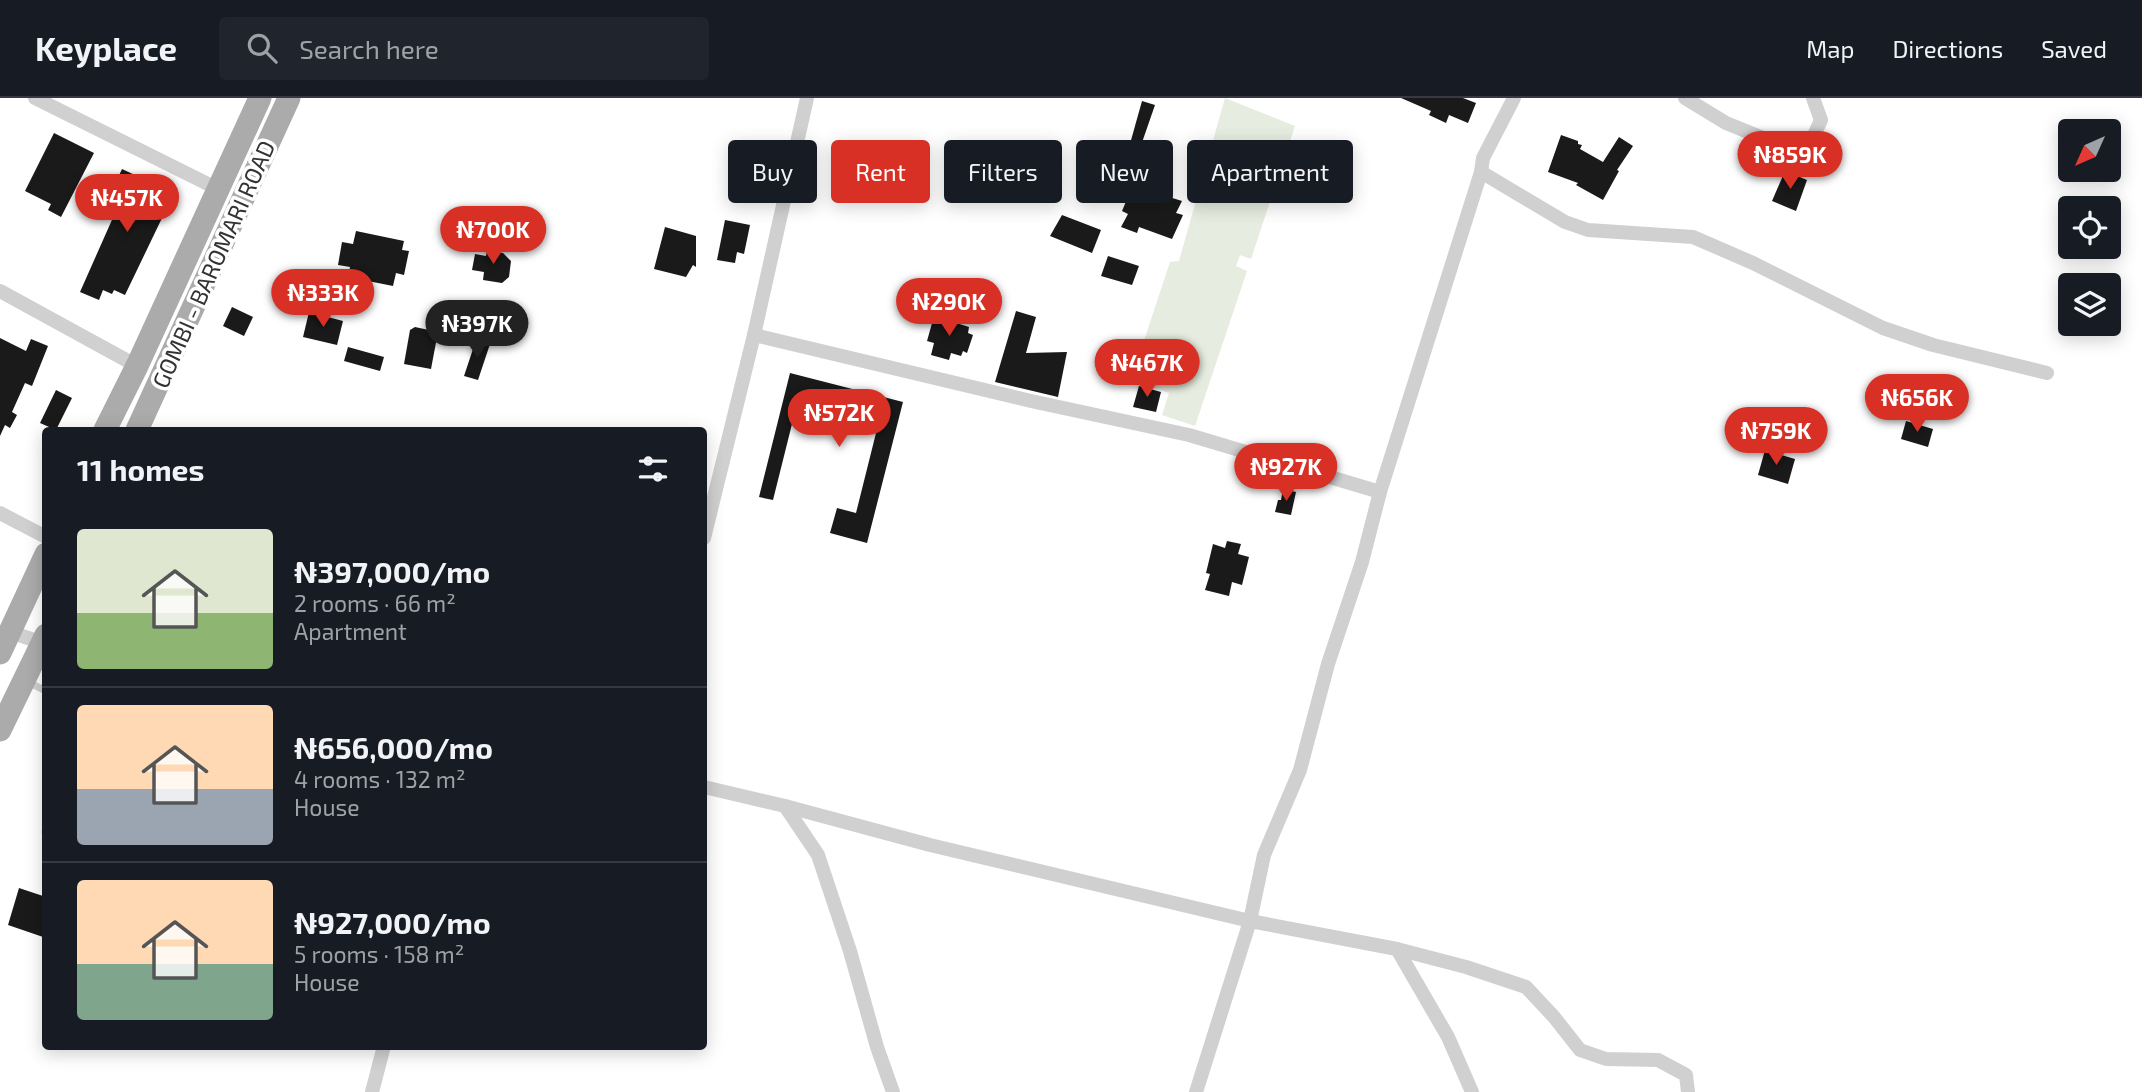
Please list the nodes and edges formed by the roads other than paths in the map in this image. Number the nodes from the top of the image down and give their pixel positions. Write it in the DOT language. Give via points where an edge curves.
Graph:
graph roads {
  1 [pos="35,98"];
  2 [pos="260,98"];
  3 [pos="289,98"];
  4 [pos="807,98"];
  5 [pos="1514,98"];
  6 [pos="1685,98"];
  7 [pos="1813,98"];
  8 [pos="1480,172"];
  9 [pos="218,189"];
  10 [pos="0,291"];
  11 [pos="754,335"];
  12 [pos="137,366"];
  13 [pos="2047,373"];
  14 [pos="106,427"];
  15 [pos="138,427"];
  16 [pos="1380,492"];
  17 [pos="0,513"];
  18 [pos="707,526"];
  19 [pos="42,535"];
  20 [pos="42,563"];
  21 [pos="42,640"];
  22 [pos="5,642"];
  23 [pos="42,644"];
  24 [pos="24,680"];
  25 [pos="42,689"];
  26 [pos="0,730"];
  27 [pos="707,789"];
  28 [pos="785,806"];
  29 [pos="1250,921"];
  30 [pos="1397,949"];
  31 [pos="383,1050"];
  32 [pos="372,1092"];
  33 [pos="894,1092"];
  34 [pos="1196,1092"];
  35 [pos="1472,1092"];
  36 [pos="1688,1092"];
  1 -- 9 [label="street"];
  2 -- 9 [label="main road, GOMBI - BAROMARI ROAD"];
  3 -- 15 [label="main road, GOMBI - BAROMARI ROAD"];
  4 -- 11 [label="street"];
  5 -- 8 [label="street"];
  6 -- 7 [label="street" via="1726,123 1805,155 1821,120"];
  8 -- 13 [label="street" via="1565,222 1588,230 1693,237 1883,328"];
  8 -- 16 [label="street"];
  9 -- 12 [label="main road, GOMBI - BAROMARI ROAD"];
  10 -- 12 [label="street"];
  11 -- 16 [label="street" via="1189,435"];
  11 -- 18 [label="street"];
  12 -- 14 [label="main road, GOMBI - BAROMARI ROAD"];
  16 -- 29 [label="street" via="1300,770 1264,855"];
  17 -- 19 [label="street"];
  20 -- 22 [label="main road"];
  21 -- 22 [label="street"];
  23 -- 24 [label="main road"];
  24 -- 25 [label="lane"];
  24 -- 26 [label="main road"];
  27 -- 28 [label="street"];
  28 -- 29 [label="street"];
  28 -- 33 [label="street" via="818,855"];
  29 -- 30 [label="street"];
  29 -- 34 [label="street"];
  30 -- 35 [label="street" via="1448,1037"];
  30 -- 36 [label="street" via="1527,987 1580,1049 1606,1059 1658,1060 1686,1075"];
  31 -- 32 [label="street"];
}
